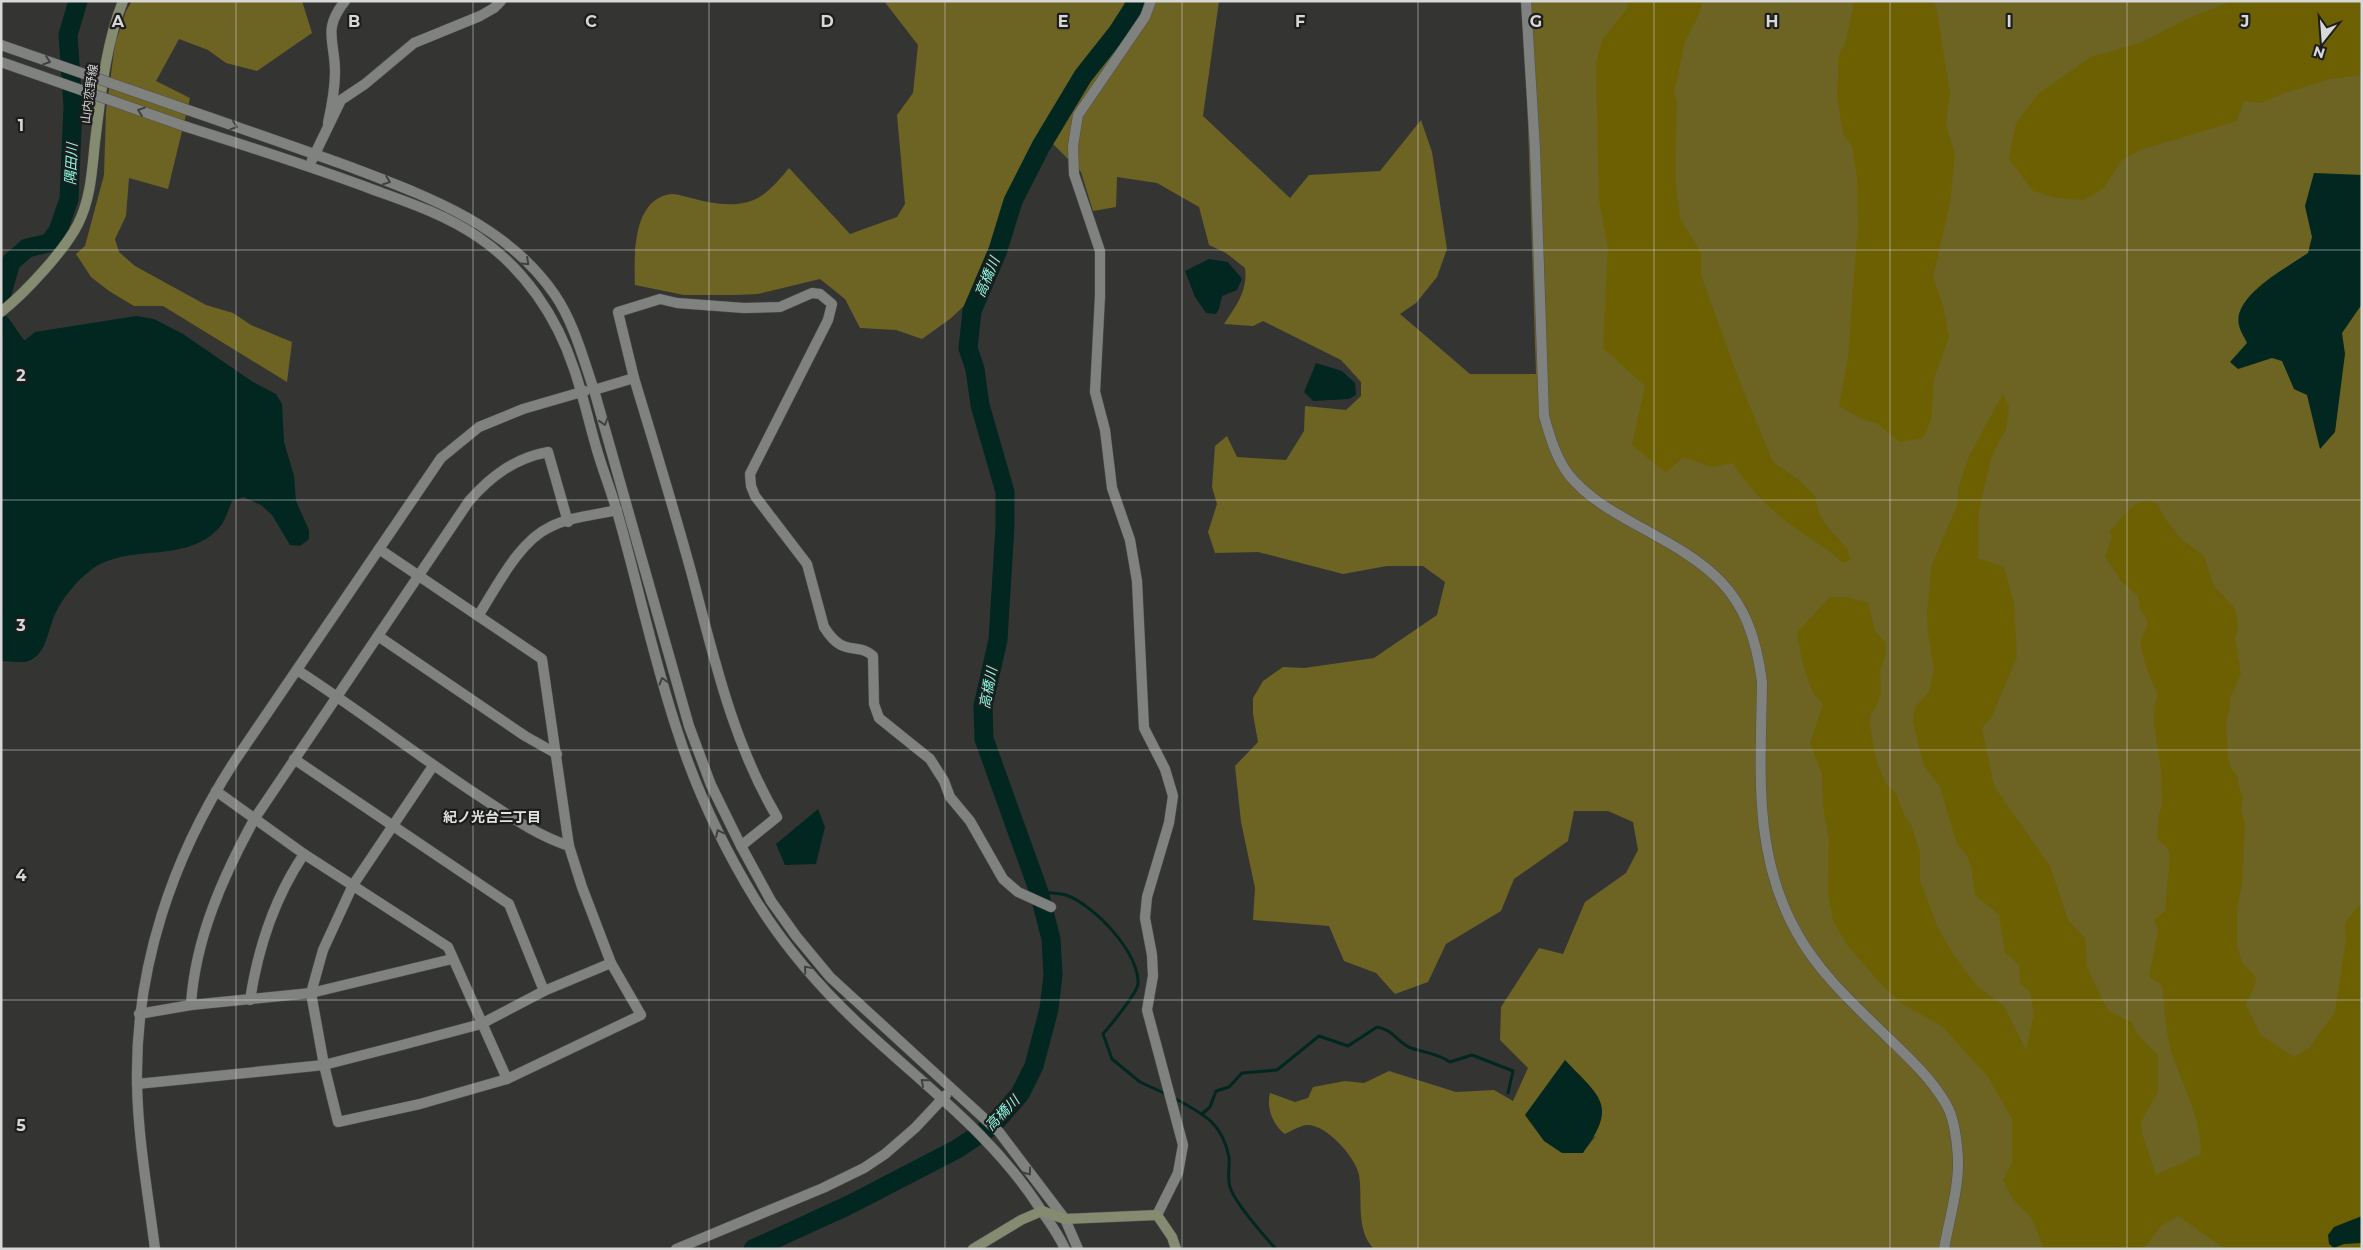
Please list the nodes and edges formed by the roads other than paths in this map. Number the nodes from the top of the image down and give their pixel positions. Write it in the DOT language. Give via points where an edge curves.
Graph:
graph roads {
  1 [pos="123,1"];
  2 [pos="345,1"];
  3 [pos="501,1"];
  4 [pos="1151,1"];
  5 [pos="1526,1"];
  6 [pos="1,45"];
  7 [pos="1,62"];
  8 [pos="328,123"];
  9 [pos="316,154"];
  10 [pos="309,166"];
  11 [pos="3,310"];
  12 [pos="634,378"];
  13 [pos="594,390"];
  14 [pos="580,392"];
  15 [pos="617,510"];
  16 [pos="568,522"];
  17 [pos="378,549"];
  18 [pos="419,576"];
  19 [pos="478,616"];
  20 [pos="378,636"];
  21 [pos="297,670"];
  22 [pos="336,695"];
  23 [pos="557,754"];
  24 [pos="294,759"];
  25 [pos="433,766"];
  26 [pos="216,791"];
  27 [pos="255,818"];
  28 [pos="393,824"];
  29 [pos="569,846"];
  30 [pos="741,846"];
  31 [pos="304,854"];
  32 [pos="352,885"];
  33 [pos="1051,907"];
  34 [pos="452,959"];
  35 [pos="611,963"];
  36 [pos="544,991"];
  37 [pos="311,993"];
  38 [pos="250,1000"];
  39 [pos="191,1005"];
  40 [pos="140,1014"];
  41 [pos="480,1024"];
  42 [pos="324,1065"];
  43 [pos="507,1079"];
  44 [pos="137,1084"];
  45 [pos="952,1088"];
  46 [pos="943,1099"];
  47 [pos="1042,1211"];
  48 [pos="1157,1215"];
  49 [pos="1065,1219"];
  50 [pos="155,1249"];
  51 [pos="676,1249"];
  52 [pos="973,1249"];
  53 [pos="1065,1249"];
  54 [pos="1078,1249"];
  55 [pos="1176,1249"];
  56 [pos="1944,1249"];
  1 -- 11 [label="main road, 山内恋野線" via="105,62 89,192 78,224 44,268"];
  2 -- 8 [label="street" via="334,15 331,33 335,77"];
  3 -- 8 [label="street" via="480,16 414,43 341,100"];
  4 -- 48 [label="street" via="1145,17 1078,115 1073,146 1074,174 1100,251 1095,392 1105,430 1112,488 1130,540 1137,581 1144,728 1165,769 1172,796 1170,823 1150,888 1145,918 1153,976 1147,1010 1183,1145 1178,1173"];
  5 -- 56 [label="street" via="1535,149 1544,416 1549,434 1560,462 1584,490 1607,508 1711,570 1741,609 1760,663 1762,821 1781,898 1797,933 1817,964 1838,989 1912,1060 1947,1105 1954,1124 1958,1160"];
  6 -- 9 [label="street, one-way, bridge"];
  10 -- 7 [label="street, one-way, bridge"];
  8 -- 9 [label="street"];
  9 -- 10 [label="street"];
  9 -- 13 [label="street, one-way" via="426,196 473,219 501,238 532,266 556,296 579,344"];
  10 -- 14 [label="street" via="424,209 481,239 527,282 543,303 575,370"];
  12 -- 13 [label="street"];
  12 -- 30 [label="street" via="733,723 761,790 777,817"];
  12 -- 33 [label="street" via="618,312 660,299 744,308 780,307 812,293 820,294 832,304 828,320 750,474 751,486 755,496 807,564 824,628 830,637 838,645 868,651 873,656 874,704 879,718 930,759 950,797 970,821 1003,879 1018,892"];
  13 -- 14 [label="street"];
  13 -- 30 [label="street, one-way" via="689,726 711,786"];
  14 -- 15 [label="street"];
  14 -- 17 [label="street" via="510,413 466,436 432,470"];
  15 -- 16 [label="street"];
  46 -- 15 [label="street, one-way" via="860,1026 818,982 756,901 729,853 695,780 675,726"];
  16 -- 18 [label="street" via="548,452 531,455 511,464 481,488"];
  16 -- 19 [label="street" via="551,526 528,542"];
  17 -- 18 [label="street"];
  17 -- 21 [label="street"];
  18 -- 19 [label="street"];
  18 -- 20 [label="street"];
  19 -- 23 [label="street" via="542,659"];
  20 -- 22 [label="street"];
  20 -- 23 [label="street"];
  21 -- 22 [label="street"];
  21 -- 26 [label="street"];
  22 -- 24 [label="street"];
  22 -- 25 [label="street"];
  23 -- 29 [label="street"];
  24 -- 27 [label="street"];
  24 -- 28 [label="street"];
  25 -- 28 [label="street"];
  25 -- 29 [label="street" via="542,836"];
  26 -- 27 [label="street"];
  26 -- 40 [label="street" via="185,848 168,892"];
  27 -- 31 [label="street"];
  27 -- 39 [label="street" via="234,857 206,928"];
  28 -- 32 [label="street"];
  28 -- 36 [label="street" via="509,904"];
  29 -- 35 [label="street"];
  30 -- 45 [label="street" via="771,901 830,977"];
  31 -- 32 [label="street"];
  31 -- 38 [label="street" via="290,874 270,920"];
  32 -- 34 [label="street" via="448,946"];
  32 -- 37 [label="street" via="323,950"];
  34 -- 37 [label="street"];
  34 -- 41 [label="street"];
  35 -- 36 [label="street"];
  35 -- 43 [label="street" via="641,1015"];
  36 -- 41 [label="street"];
  37 -- 38 [label="street"];
  37 -- 42 [label="street"];
  38 -- 39 [label="street"];
  39 -- 40 [label="street"];
  40 -- 44 [label="street"];
  41 -- 42 [label="street"];
  41 -- 43 [label="street"];
  42 -- 43 [label="street" via="338,1122 420,1104"];
  42 -- 44 [label="street"];
  44 -- 50 [label="street"];
  45 -- 46 [label="street"];
  45 -- 49 [label="street, one-way" via="999,1132"];
  46 -- 47 [label="street" via="988,1141 1022,1180"];
  46 -- 51 [label="street" via="885,1154 846,1178"];
  47 -- 49 [label="main road"];
  47 -- 52 [label="main road"];
  47 -- 53 [label="street"];
  48 -- 49 [label="main road"];
  48 -- 55 [label="main road"];
  49 -- 54 [label="street"];
}
